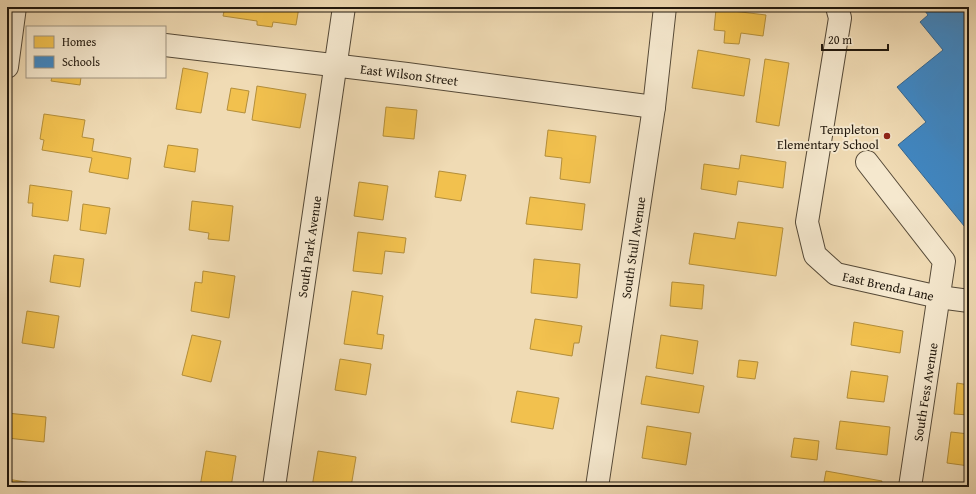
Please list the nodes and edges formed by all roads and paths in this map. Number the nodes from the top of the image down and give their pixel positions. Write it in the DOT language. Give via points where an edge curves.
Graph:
graph roads {
  1 [pos="344,7"];
  2 [pos="665,7"];
  3 [pos="837,7"];
  4 [pos="18,21"];
  5 [pos="166,45"];
  6 [pos="336,65"];
  7 [pos="7,67"];
  8 [pos="654,108"];
  9 [pos="867,162"];
  10 [pos="939,297"];
  11 [pos="969,301"];
  12 [pos="274,487"];
  13 [pos="597,487"];
  14 [pos="910,487"];
  1 -- 6 [label="street, South Park Avenue"];
  2 -- 8 [label="street, South Stull Avenue"];
  3 -- 10 [label="street, East Brenda Lane" via="840,18 807,222 815,255 836,274"];
  4 -- 7 [label="street"];
  5 -- 6 [label="street, East Wilson Street"];
  6 -- 8 [label="street, East Wilson Street"];
  6 -- 12 [label="street, South Park Avenue"];
  8 -- 13 [label="street, South Stull Avenue"];
  9 -- 10 [label="street, South Fess Avenue" via="944,261"];
  10 -- 11 [label="street, East Brenda Lane"];
  10 -- 14 [label="street, South Fess Avenue"];
}
